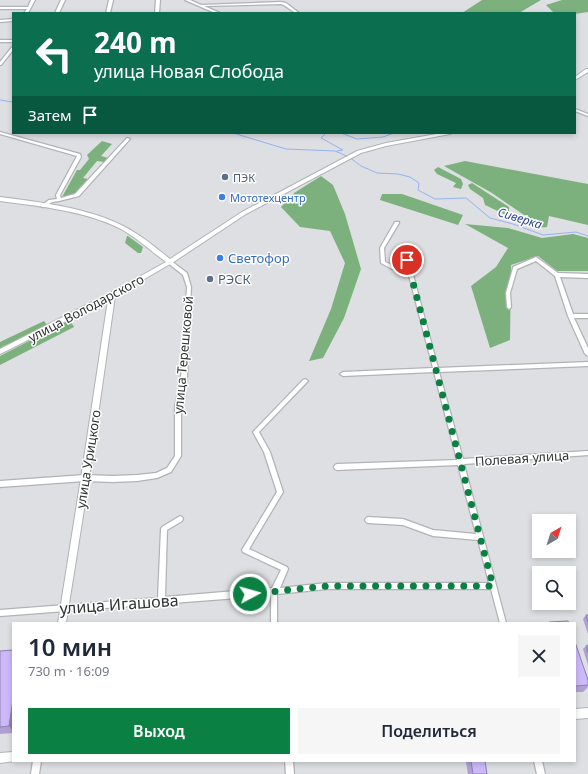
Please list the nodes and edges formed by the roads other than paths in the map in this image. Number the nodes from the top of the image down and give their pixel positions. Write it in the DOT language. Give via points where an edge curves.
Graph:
graph roads {
  1 [pos="33,0"];
  2 [pos="63,0"];
  3 [pos="111,0"];
  4 [pos="158,0"];
  5 [pos="187,0"];
  6 [pos="202,5"];
  7 [pos="0,8"];
  8 [pos="28,8"];
  9 [pos="26,12"];
  10 [pos="57,12"];
  11 [pos="108,12"];
  12 [pos="157,12"];
  13 [pos="201,12"];
  14 [pos="216,12"];
  15 [pos="296,12"];
  16 [pos="12,20"];
  17 [pos="0,21"];
  18 [pos="0,41"];
  19 [pos="12,42"];
  20 [pos="12,49"];
  21 [pos="0,64"];
  22 [pos="588,70"];
  23 [pos="576,78"];
  24 [pos="576,110"];
  25 [pos="588,115"];
  26 [pos="0,134"];
  27 [pos="445,134"];
  28 [pos="128,139"];
  29 [pos="0,200"];
  30 [pos="59,200"];
  31 [pos="44,206"];
  32 [pos="397,223"];
  33 [pos="170,262"];
  34 [pos="557,275"];
  35 [pos="588,276"];
  36 [pos="112,295"];
  37 [pos="509,306"];
  38 [pos="571,316"];
  39 [pos="588,316"];
  40 [pos="0,352"];
  41 [pos="588,354"];
  42 [pos="588,364"];
  43 [pos="437,370"];
  44 [pos="343,374"];
  45 [pos="305,381"];
  46 [pos="588,453"];
  47 [pos="461,462"];
  48 [pos="337,467"];
  49 [pos="86,478"];
  50 [pos="0,484"];
  51 [pos="180,519"];
  52 [pos="368,520"];
  53 [pos="480,537"];
  54 [pos="493,586"];
  55 [pos="274,592"];
  56 [pos="162,601"];
  57 [pos="65,608"];
  58 [pos="0,613"];
  59 [pos="62,622"];
  60 [pos="274,622"];
  61 [pos="503,622"];
  62 [pos="576,714"];
  63 [pos="588,714"];
  64 [pos="12,757"];
  65 [pos="0,758"];
  66 [pos="37,762"];
  67 [pos="289,762"];
  68 [pos="538,762"];
  69 [pos="35,774"];
  70 [pos="290,774"];
  71 [pos="541,774"];
  1 -- 8 [label="street"];
  2 -- 10 [label="street"];
  3 -- 11 [label="street"];
  4 -- 12 [label="street"];
  5 -- 6 [label="street"];
  6 -- 13 [label="street"];
  6 -- 14 [label="street"];
  6 -- 15 [label="street" via="281,3"];
  7 -- 8 [label="street"];
  8 -- 9 [label="street"];
  16 -- 17 [label="street"];
  18 -- 19 [label="street"];
  20 -- 21 [label="street"];
  22 -- 23 [label="main road"];
  24 -- 25 [label="street"];
  26 -- 30 [label="street" via="79,155 58,196"];
  27 -- 33 [label="main road, улица Володарского" via="359,152 244,214"];
  28 -- 30 [label="street" via="77,195"];
  29 -- 31 [label="main road, улица Терешковой"];
  30 -- 31 [label="street" via="51,201"];
  31 -- 33 [label="main road, улица Терешковой" via="88,215 122,228"];
  32 -- 43 [label="street" via="382,248 383,263 392,266 408,263"];
  33 -- 36 [label="main road, улица Володарского"];
  33 -- 49 [label="street, улица Терешковой" via="185,274 188,287 184,377 178,407 178,456 169,470 157,475 113,480"];
  34 -- 35 [label="street"];
  34 -- 37 [label="street" via="536,259 516,268 508,293"];
  34 -- 38 [label="street"];
  36 -- 40 [label="main road, улица Володарского"];
  36 -- 49 [label="main road, улица Урицкого"];
  38 -- 39 [label="street"];
  38 -- 41 [label="street"];
  42 -- 43 [label="street"];
  43 -- 44 [label="street"];
  43 -- 47 [label="street"];
  45 -- 55 [label="street" via="256,432 267,452 280,492 245,550 285,569"];
  46 -- 47 [label="street, Полевая улица"];
  47 -- 48 [label="street, Полевая улица"];
  47 -- 53 [label="street"];
  49 -- 50 [label="street"];
  49 -- 57 [label="main road, улица Урицкого"];
  51 -- 56 [label="street" via="164,529"];
  52 -- 53 [label="street" via="403,522 433,533"];
  53 -- 54 [label="street"];
  54 -- 55 [label="street, улица Игашова" via="327,586"];
  54 -- 61 [label="street"];
  55 -- 56 [label="street, улица Игашова"];
  55 -- 60 [label="street"];
  56 -- 57 [label="street, улица Игашова"];
  57 -- 58 [label="street, улица Игашова"];
  57 -- 59 [label="main road, улица Урицкого"];
  62 -- 63 [label="main road"];
  64 -- 65 [label="main road"];
  66 -- 69 [label="street"];
  67 -- 70 [label="street"];
  68 -- 71 [label="street"];
}
